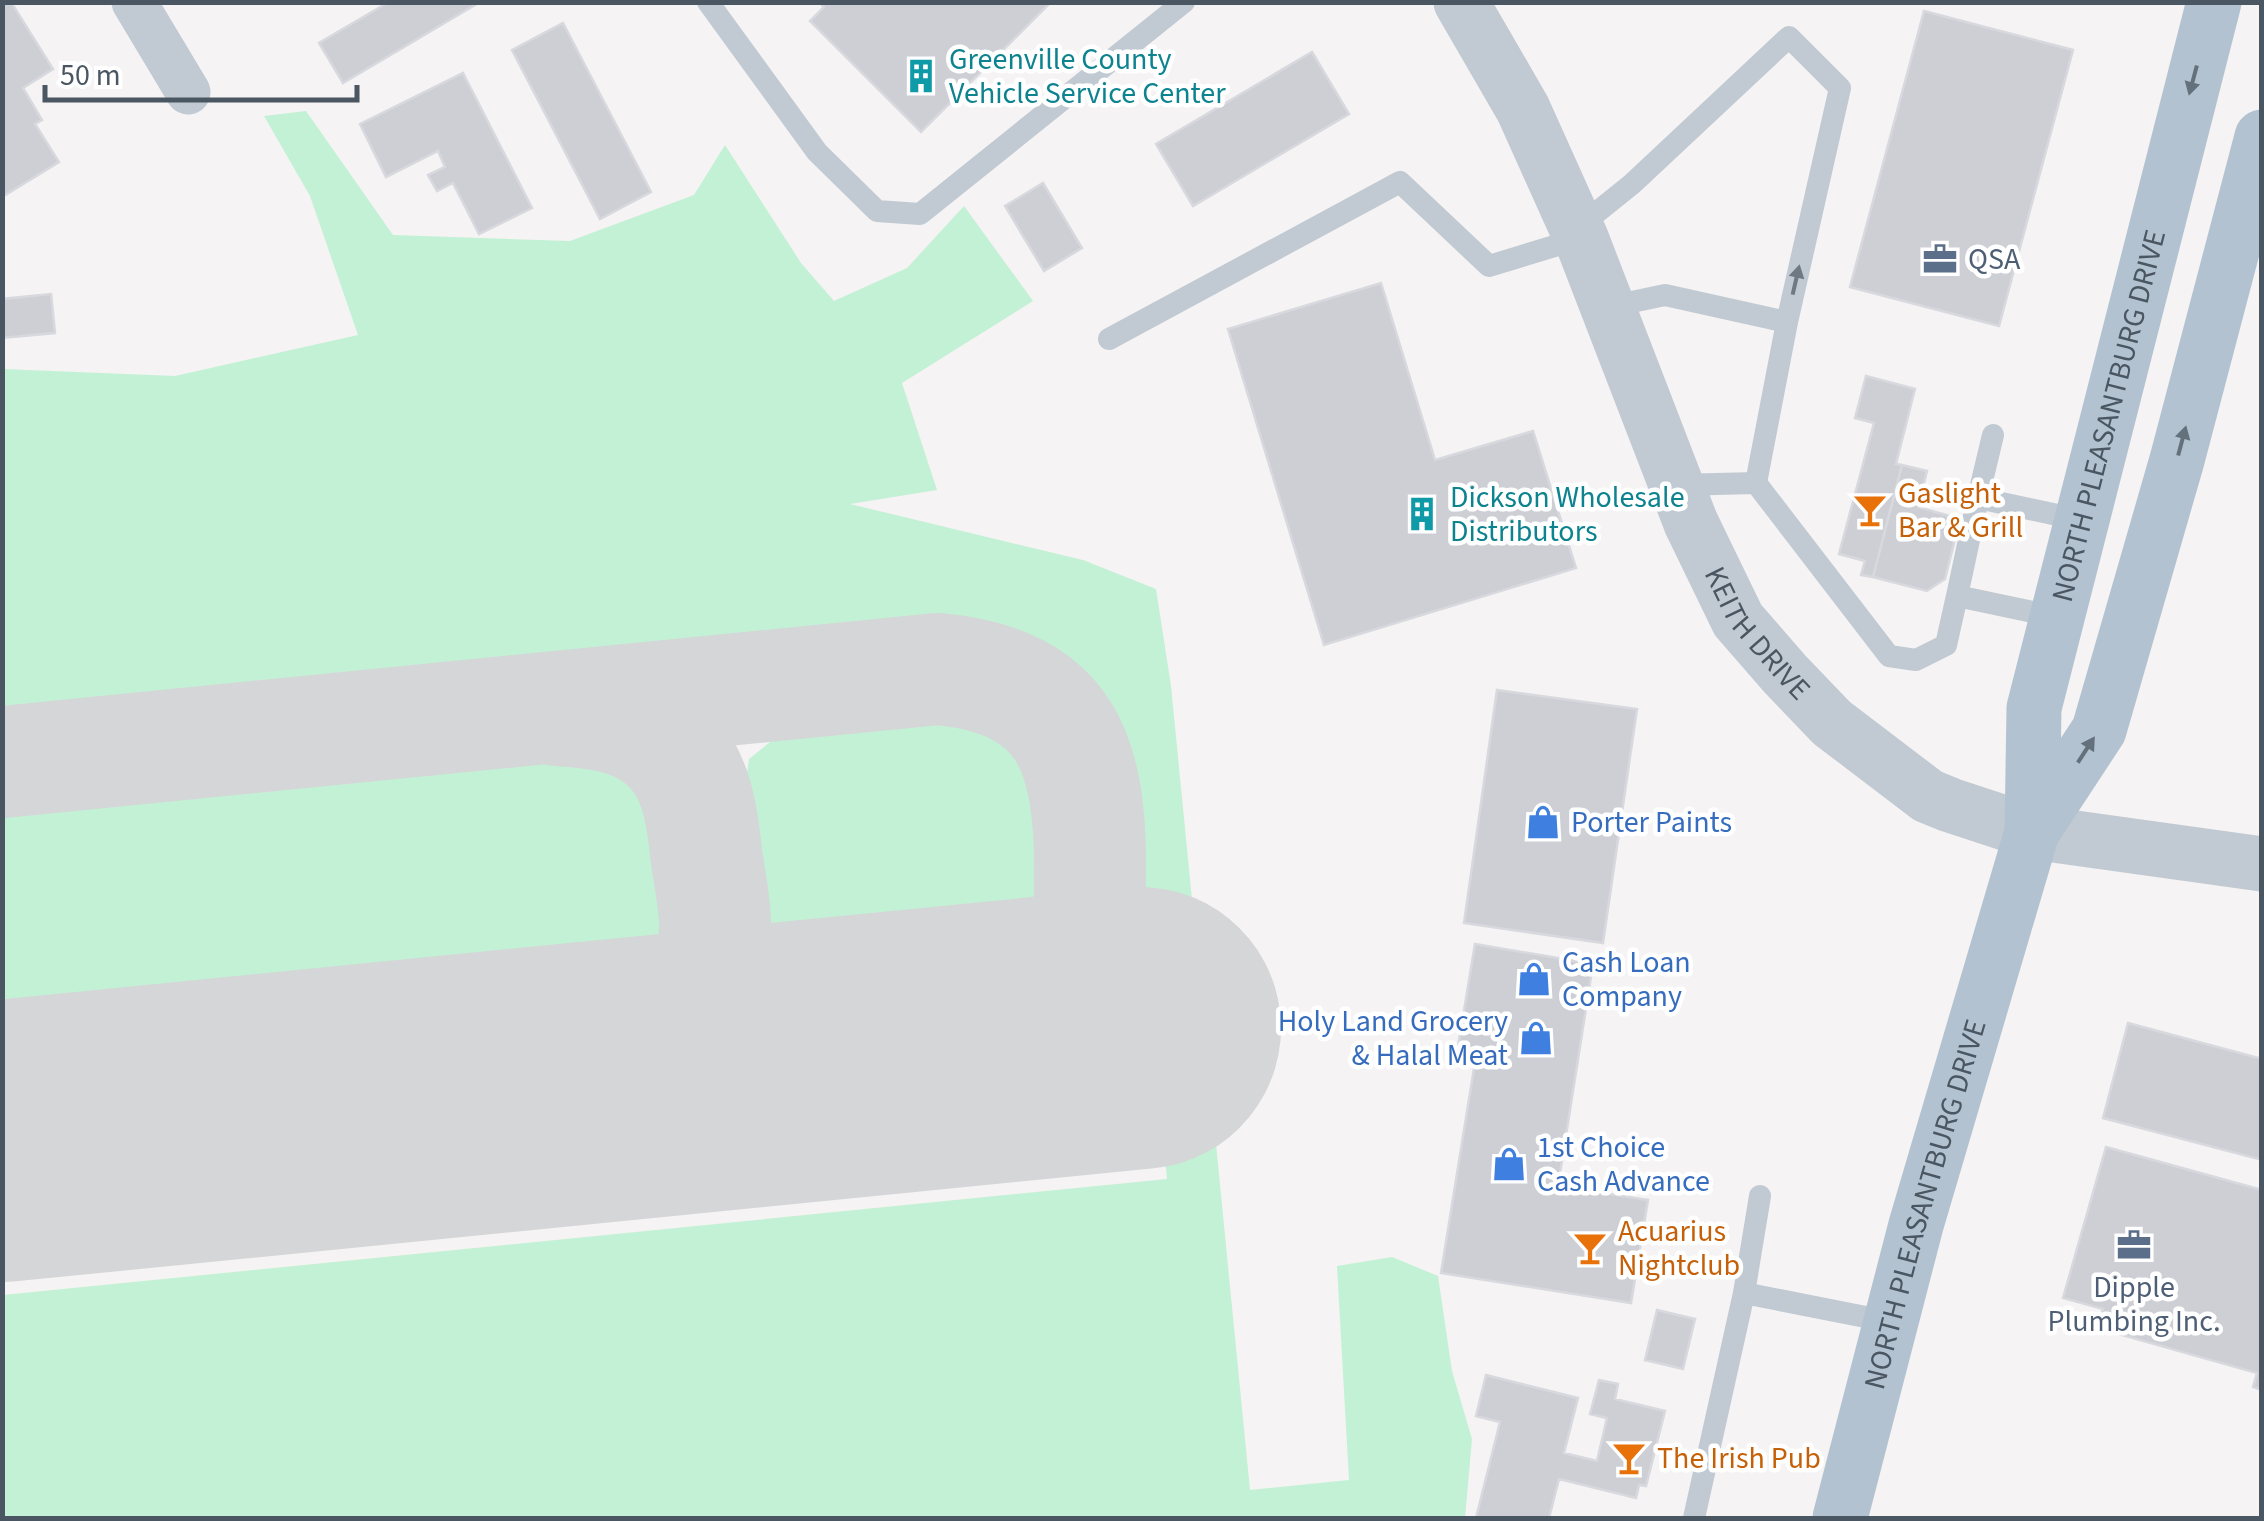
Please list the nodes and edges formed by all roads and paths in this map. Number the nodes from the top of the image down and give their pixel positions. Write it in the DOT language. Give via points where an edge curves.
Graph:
graph roads {
  1 [pos="134,2"];
  2 [pos="708,2"];
  3 [pos="1184,2"];
  4 [pos="1461,2"];
  5 [pos="2214,2"];
  6 [pos="188,92"];
  7 [pos="2262,137"];
  8 [pos="1578,234"];
  9 [pos="1607,307"];
  10 [pos="1786,322"];
  11 [pos="1109,339"];
  12 [pos="1993,435"];
  13 [pos="1756,483"];
  14 [pos="1676,485"];
  15 [pos="1978,498"];
  16 [pos="2081,520"];
  17 [pos="1957,596"];
  18 [pos="2057,617"];
  19 [pos="2032,832"];
  20 [pos="2262,864"];
  21 [pos="1760,1196"];
  22 [pos="1744,1293"];
  23 [pos="1892,1322"];
  24 [pos="1694,1518"];
  25 [pos="1840,1518"];
  1 -- 6 [label="street"];
  2 -- 3 [label="lane" via="817,152 877,211 920,214"];
  4 -- 8 [label="street, KEITH DRIVE" via="1523,109"];
  5 -- 16 [label="main road, NORTH PLEASANTBURG DRIVE, one-way"];
  19 -- 7 [label="main road, NORTH PLEASANTBURG DRIVE, one-way" via="2099,730"];
  8 -- 9 [label="street, KEITH DRIVE"];
  10 -- 8 [label="lane, one-way" via="1840,88 1789,37"];
  8 -- 11 [label="lane" via="1489,266 1400,182"];
  9 -- 10 [label="lane" via="1665,295"];
  9 -- 14 [label="street, KEITH DRIVE"];
  10 -- 13 [label="lane"];
  12 -- 15 [label="lane"];
  13 -- 14 [label="lane"];
  13 -- 17 [label="lane" via="1888,656 1916,660 1946,645"];
  14 -- 19 [label="street, KEITH DRIVE" via="1738,620 1832,723 1928,796"];
  15 -- 16 [label="lane"];
  15 -- 17 [label="lane"];
  16 -- 18 [label="main road, NORTH PLEASANTBURG DRIVE"];
  17 -- 18 [label="lane"];
  18 -- 19 [label="main road, NORTH PLEASANTBURG DRIVE" via="2034,708"];
  19 -- 20 [label="street, KEITH DRIVE"];
  19 -- 23 [label="main road, NORTH PLEASANTBURG DRIVE"];
  21 -- 22 [label="lane"];
  22 -- 23 [label="lane"];
  22 -- 24 [label="lane"];
  23 -- 25 [label="main road, NORTH PLEASANTBURG DRIVE"];
}
